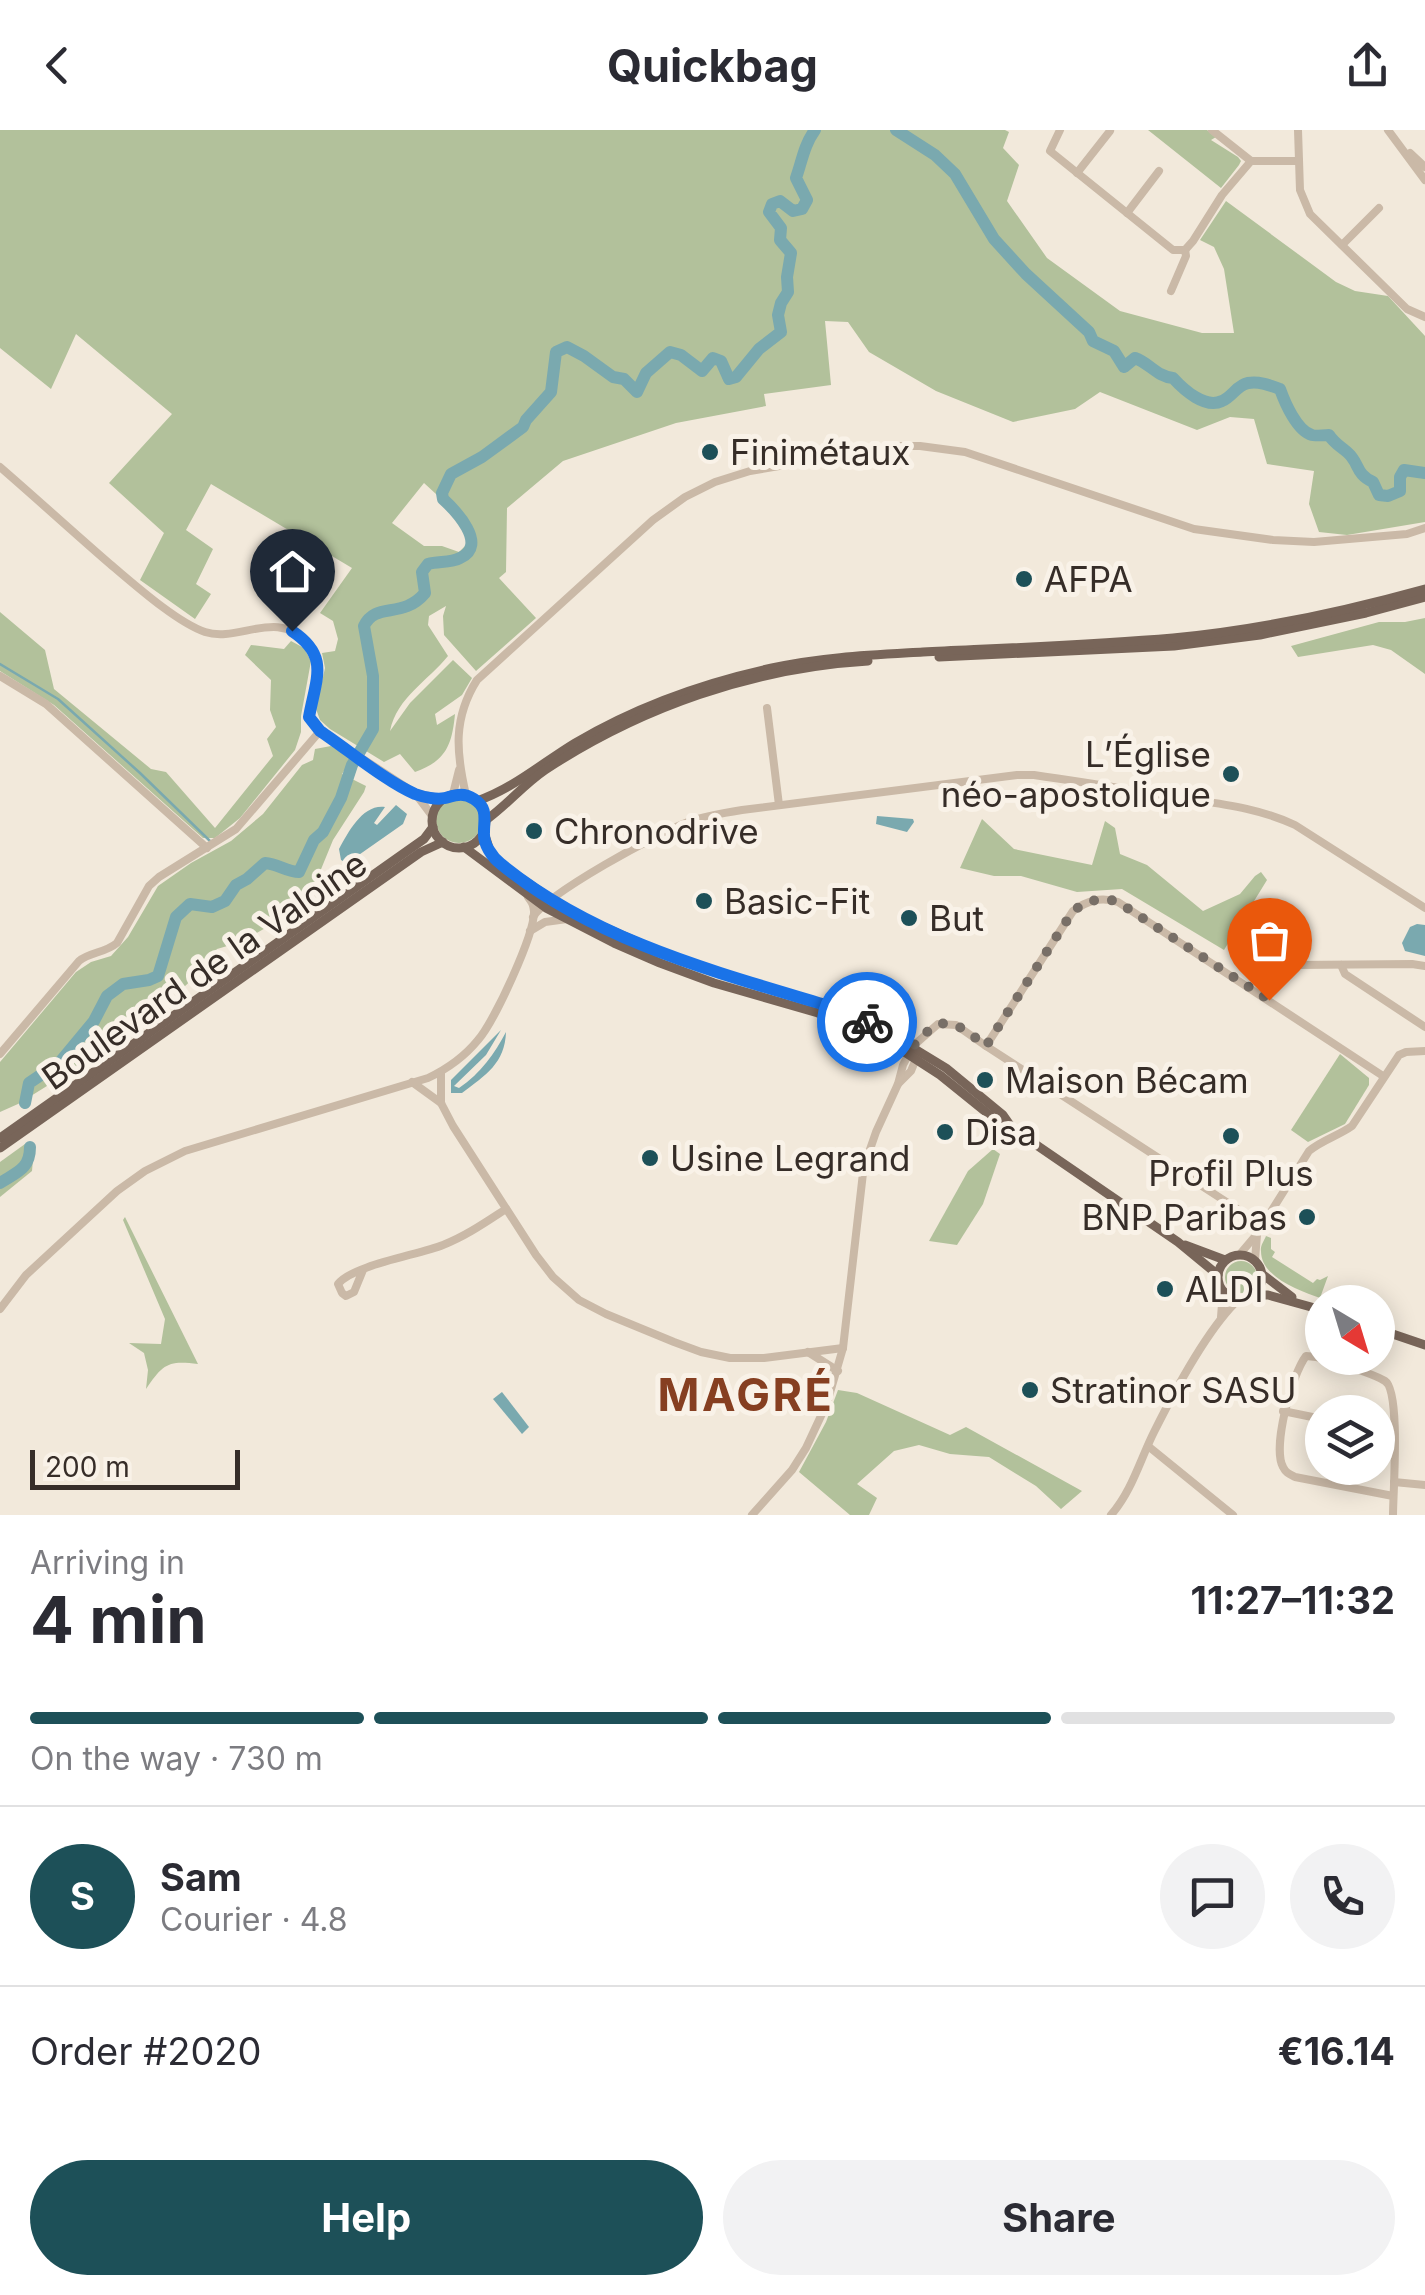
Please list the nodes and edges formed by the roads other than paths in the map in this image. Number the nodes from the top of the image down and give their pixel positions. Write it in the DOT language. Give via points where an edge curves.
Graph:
graph roads {
  1 [pos="1060,130"];
  2 [pos="1212,130"];
  3 [pos="1298,130"];
  4 [pos="1388,130"];
  5 [pos="1110,131"];
  6 [pos="1396,139"];
  7 [pos="1251,161"];
  8 [pos="1299,161"];
  9 [pos="1425,166"];
  10 [pos="1159,171"];
  11 [pos="1078,173"];
  12 [pos="1425,180"];
  13 [pos="1378,208"];
  14 [pos="1126,213"];
  15 [pos="1342,246"];
  16 [pos="1184,250"];
  17 [pos="1171,291"];
  18 [pos="1425,318"];
  19 [pos="2,471"];
  20 [pos="1425,528"];
  21 [pos="1425,589"];
  22 [pos="1425,597"];
  23 [pos="0,676"];
  24 [pos="768,708"];
  25 [pos="320,731"];
  26 [pos="460,766"];
  27 [pos="414,794"];
  28 [pos="466,794"];
  29 [pos="448,797"];
  30 [pos="478,801"];
  31 [pos="779,806"];
  32 [pos="486,820"];
  33 [pos="433,822"];
  34 [pos="484,832"];
  35 [pos="443,842"];
  36 [pos="464,847"];
  37 [pos="207,848"];
  38 [pos="519,889"];
  39 [pos="546,904"];
  40 [pos="1425,908"];
  41 [pos="533,917"];
  42 [pos="567,919"];
  43 [pos="530,930"];
  44 [pos="1341,965"];
  45 [pos="1425,966"];
  46 [pos="1279,974"];
  47 [pos="1425,1027"];
  48 [pos="986,1046"];
  49 [pos="916,1050"];
  50 [pos="1425,1052"];
  51 [pos="0,1054"];
  52 [pos="441,1072"];
  53 [pos="1383,1076"];
  54 [pos="412,1082"];
  55 [pos="440,1104"];
  56 [pos="0,1138"];
  57 [pos="0,1148"];
  58 [pos="506,1208"];
  59 [pos="1259,1229"];
  60 [pos="1178,1242"];
  61 [pos="1240,1254"];
  62 [pos="1226,1260"];
  63 [pos="1255,1260"];
  64 [pos="363,1270"];
  65 [pos="1262,1274"];
  66 [pos="1218,1275"];
  67 [pos="1224,1291"];
  68 [pos="1253,1295"];
  69 [pos="1239,1299"];
  70 [pos="1298,1302"];
  71 [pos="1305,1304"];
  72 [pos="0,1310"];
  73 [pos="1221,1319"];
  74 [pos="1395,1335"];
  75 [pos="1425,1345"];
  76 [pos="844,1348"];
  77 [pos="808,1352"];
  78 [pos="838,1371"];
  79 [pos="1392,1395"];
  80 [pos="1284,1411"];
  81 [pos="1305,1415"];
  82 [pos="1148,1446"];
  83 [pos="1395,1482"];
  84 [pos="1394,1485"];
  85 [pos="1425,1485"];
  86 [pos="1393,1496"];
  87 [pos="752,1515"];
  88 [pos="1111,1515"];
  89 [pos="1233,1515"];
  90 [pos="1393,1515"];
  1 -- 11 [label="street" via="1050,151"];
  2 -- 7 [label="street"];
  3 -- 8 [label="street"];
  4 -- 6 [label="street"];
  5 -- 11 [label="street"];
  6 -- 9 [label="street"];
  6 -- 12 [label="street"];
  7 -- 8 [label="street"];
  7 -- 16 [label="street"];
  8 -- 15 [label="street" via="1310,214"];
  10 -- 14 [label="street"];
  11 -- 14 [label="street"];
  13 -- 15 [label="street"];
  14 -- 16 [label="street" via="1173,250"];
  15 -- 18 [label="street"];
  16 -- 17 [label="street"];
  19 -- 25 [label="street" via="139,589 195,627 224,634 273,626 307,641 318,665 309,717"];
  20 -- 26 [label="street" via="1314,542 1194,529 964,452 920,446 750,471 698,489 653,520 477,680 462,710"];
  21 -- 30 [label="main road" via="1259,628 850,656 745,674 625,718"];
  22 -- 32 [label="main road" via="1260,636 851,662 758,677 687,698 616,730 542,773"];
  23 -- 37 [label="street" via="46,704"];
  24 -- 31 [label="street"];
  25 -- 27 [label="street"];
  25 -- 37 [label="street" via="236,829"];
  26 -- 28 [label="street"];
  26 -- 29 [label="street"];
  27 -- 29 [label="street"];
  27 -- 33 [label="street"];
  28 -- 29 [label="main road"];
  28 -- 30 [label="main road"];
  29 -- 33 [label="main road"];
  30 -- 32 [label="main road"];
  31 -- 39 [label="street" via="672,828"];
  31 -- 40 [label="street" via="1016,775 1169,796 1274,816"];
  32 -- 34 [label="main road"];
  33 -- 35 [label="main road"];
  33 -- 56 [label="main road, Boulevard de la Valoine" via="424,839"];
  34 -- 36 [label="main road"];
  34 -- 39 [label="main road" via="491,854"];
  35 -- 36 [label="main road"];
  35 -- 57 [label="main road, Boulevard de la Valoine" via="405,862"];
  36 -- 38 [label="main road"];
  37 -- 51 [label="street" via="150,886 117,943 79,961"];
  38 -- 39 [label="main road"];
  38 -- 41 [label="street" via="531,901"];
  39 -- 41 [label="street"];
  39 -- 42 [label="main road"];
  39 -- 43 [label="street"];
  39 -- 49 [label="main road" via="681,961 842,1010"];
  41 -- 43 [label="street"];
  42 -- 43 [label="street"];
  42 -- 49 [label="main road" via="660,964"];
  43 -- 52 [label="street" via="496,1015"];
  44 -- 45 [label="street"];
  44 -- 46 [label="street" via="1296,965"];
  44 -- 47 [label="street"];
  48 -- 49 [label="street" via="947,1023 938,1024"];
  48 -- 53 [label="street" via="1073,911 1108,898"];
  48 -- 59 [label="street"];
  49 -- 60 [label="main road" via="1013,1129"];
  49 -- 76 [label="street" via="863,1173"];
  50 -- 53 [label="street" via="1399,1055"];
  52 -- 54 [label="street"];
  52 -- 55 [label="street"];
  53 -- 59 [label="street" via="1352,1126 1309,1151"];
  54 -- 55 [label="street"];
  54 -- 72 [label="street" via="186,1151 145,1171 26,1275"];
  55 -- 58 [label="street"];
  58 -- 64 [label="street" via="442,1245"];
  58 -- 77 [label="street" via="553,1277 606,1314 730,1358"];
  59 -- 61 [label="street"];
  59 -- 63 [label="street"];
  60 -- 62 [label="main road"];
  60 -- 66 [label="main road"];
  61 -- 62 [label="main road"];
  61 -- 63 [label="main road"];
  62 -- 66 [label="main road"];
  63 -- 65 [label="main road"];
  65 -- 68 [label="main road"];
  65 -- 70 [label="main road"];
  66 -- 67 [label="main road"];
  67 -- 69 [label="main road"];
  67 -- 73 [label="street"];
  68 -- 69 [label="main road"];
  68 -- 70 [label="main road"];
  69 -- 73 [label="street"];
  70 -- 71 [label="main road"];
  73 -- 82 [label="street"];
  74 -- 75 [label="main road"];
  76 -- 77 [label="street"];
  76 -- 78 [label="street"];
  77 -- 78 [label="street"];
  78 -- 87 [label="street" via="806,1448"];
  79 -- 80 [label="street" via="1384,1380 1306,1356"];
  80 -- 81 [label="street"];
  80 -- 86 [label="street" via="1280,1462 1286,1472"];
  82 -- 88 [label="street"];
  82 -- 89 [label="street"];
  83 -- 85 [label="street"];
  84 -- 86 [label="street"];
  86 -- 90 [label="street"];
}
